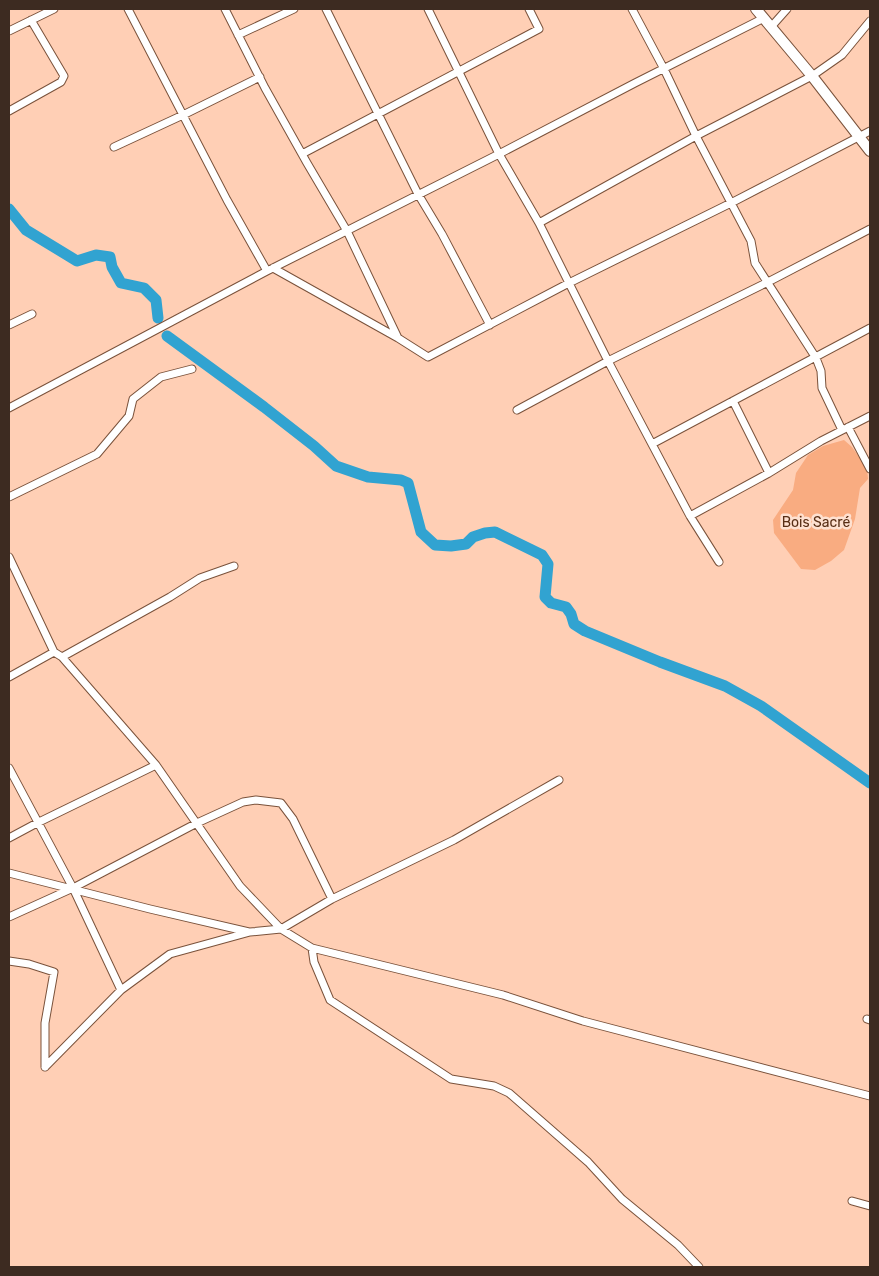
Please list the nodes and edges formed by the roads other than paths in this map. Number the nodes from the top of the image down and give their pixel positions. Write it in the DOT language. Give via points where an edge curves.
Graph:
graph roads {
  1 [pos="54,9"];
  2 [pos="128,9"];
  3 [pos="225,9"];
  4 [pos="294,9"];
  5 [pos="326,9"];
  6 [pos="428,9"];
  7 [pos="632,9"];
  8 [pos="756,9"];
  9 [pos="787,9"];
  10 [pos="531,10"];
  11 [pos="764,18"];
  12 [pos="31,20"];
  13 [pos="870,21"];
  14 [pos="771,26"];
  15 [pos="9,31"];
  16 [pos="238,35"];
  17 [pos="664,69"];
  18 [pos="458,71"];
  19 [pos="812,76"];
  20 [pos="260,77"];
  21 [pos="9,111"];
  22 [pos="378,114"];
  23 [pos="183,115"];
  24 [pos="870,131"];
  25 [pos="696,136"];
  26 [pos="859,136"];
  27 [pos="114,147"];
  28 [pos="870,151"];
  29 [pos="302,154"];
  30 [pos="499,154"];
  31 [pos="418,194"];
  32 [pos="731,203"];
  33 [pos="539,223"];
  34 [pos="870,229"];
  35 [pos="347,231"];
  36 [pos="270,269"];
  37 [pos="768,282"];
  38 [pos="569,283"];
  39 [pos="32,314"];
  40 [pos="9,325"];
  41 [pos="490,325"];
  42 [pos="870,328"];
  43 [pos="398,338"];
  44 [pos="816,358"];
  45 [pos="608,361"];
  46 [pos="192,369"];
  47 [pos="733,401"];
  48 [pos="9,408"];
  49 [pos="517,410"];
  50 [pos="870,416"];
  51 [pos="845,428"];
  52 [pos="652,444"];
  53 [pos="870,469"];
  54 [pos="768,472"];
  55 [pos="9,497"];
  56 [pos="690,516"];
  57 [pos="9,557"];
  58 [pos="719,562"];
  59 [pos="234,566"];
  60 [pos="17,574"];
  61 [pos="9,578"];
  62 [pos="54,652"];
  63 [pos="62,657"];
  64 [pos="9,677"];
  65 [pos="156,765"];
  66 [pos="9,768"];
  67 [pos="559,780"];
  68 [pos="37,822"];
  69 [pos="196,823"];
  70 [pos="9,838"];
  71 [pos="9,873"];
  72 [pos="73,888"];
  73 [pos="332,899"];
  74 [pos="9,917"];
  75 [pos="282,929"];
  76 [pos="250,932"];
  77 [pos="312,948"];
  78 [pos="9,961"];
  79 [pos="121,990"];
  80 [pos="870,1096"];
  81 [pos="852,1201"];
  82 [pos="870,1206"];
  83 [pos="699,1267"];
  1 -- 12 [label="street"];
  2 -- 23 [label="street"];
  3 -- 16 [label="street"];
  4 -- 16 [label="street"];
  5 -- 22 [label="street"];
  6 -- 18 [label="street"];
  7 -- 17 [label="street"];
  8 -- 11 [label="main road"];
  9 -- 14 [label="street"];
  10 -- 18 [label="street" via="539,30"];
  11 -- 14 [label="main road"];
  11 -- 17 [label="street"];
  12 -- 15 [label="street"];
  12 -- 21 [label="street" via="64,76 61,82"];
  13 -- 19 [label="street" via="842,55"];
  14 -- 19 [label="main road"];
  16 -- 20 [label="street"];
  17 -- 25 [label="street"];
  17 -- 30 [label="street"];
  18 -- 22 [label="street"];
  18 -- 30 [label="street"];
  19 -- 25 [label="street"];
  19 -- 26 [label="main road"];
  20 -- 23 [label="street"];
  20 -- 29 [label="street"];
  22 -- 29 [label="street"];
  22 -- 31 [label="street"];
  23 -- 27 [label="street"];
  23 -- 36 [label="street" via="227,200"];
  24 -- 26 [label="street"];
  25 -- 32 [label="street"];
  25 -- 33 [label="street"];
  26 -- 28 [label="main road"];
  26 -- 32 [label="street"];
  29 -- 35 [label="street"];
  30 -- 31 [label="street"];
  30 -- 33 [label="street"];
  31 -- 35 [label="street"];
  31 -- 41 [label="street"];
  32 -- 37 [label="street" via="751,241 755,263"];
  32 -- 38 [label="street"];
  33 -- 38 [label="street"];
  34 -- 37 [label="street"];
  35 -- 36 [label="street"];
  35 -- 43 [label="street"];
  36 -- 43 [label="street"];
  36 -- 48 [label="street"];
  37 -- 44 [label="street"];
  37 -- 45 [label="street"];
  38 -- 41 [label="street"];
  38 -- 45 [label="street"];
  39 -- 40 [label="street"];
  41 -- 43 [label="street" via="428,358"];
  42 -- 44 [label="street"];
  44 -- 47 [label="street"];
  44 -- 51 [label="street" via="822,388"];
  45 -- 49 [label="street"];
  45 -- 52 [label="street"];
  46 -- 55 [label="street" via="160,378 133,399 129,416 97,454"];
  47 -- 52 [label="street"];
  47 -- 54 [label="street"];
  50 -- 51 [label="street"];
  51 -- 53 [label="street"];
  51 -- 54 [label="street"];
  52 -- 56 [label="street"];
  54 -- 56 [label="street"];
  56 -- 58 [label="street"];
  57 -- 60 [label="street"];
  59 -- 63 [label="street" via="200,578"];
  60 -- 61 [label="street"];
  60 -- 62 [label="street"];
  62 -- 63 [label="street"];
  62 -- 64 [label="street"];
  63 -- 65 [label="street"];
  65 -- 68 [label="street"];
  65 -- 69 [label="street"];
  66 -- 68 [label="street"];
  67 -- 73 [label="street" via="454,840"];
  68 -- 70 [label="street"];
  68 -- 72 [label="street"];
  69 -- 72 [label="street"];
  69 -- 73 [label="street" via="243,802 281,803 293,819"];
  69 -- 75 [label="street" via="240,886"];
  71 -- 72 [label="street"];
  72 -- 74 [label="street"];
  72 -- 76 [label="street"];
  72 -- 79 [label="street"];
  73 -- 75 [label="street"];
  75 -- 76 [label="street"];
  75 -- 77 [label="street"];
  76 -- 79 [label="street" via="170,954"];
  77 -- 80 [label="street" via="503,995 583,1021"];
  77 -- 83 [label="street" via="314,962 330,1000 451,1080 494,1086 509,1093"];
  78 -- 79 [label="street" via="54,972 45,1024 45,1067"];
  81 -- 82 [label="street"];
}
